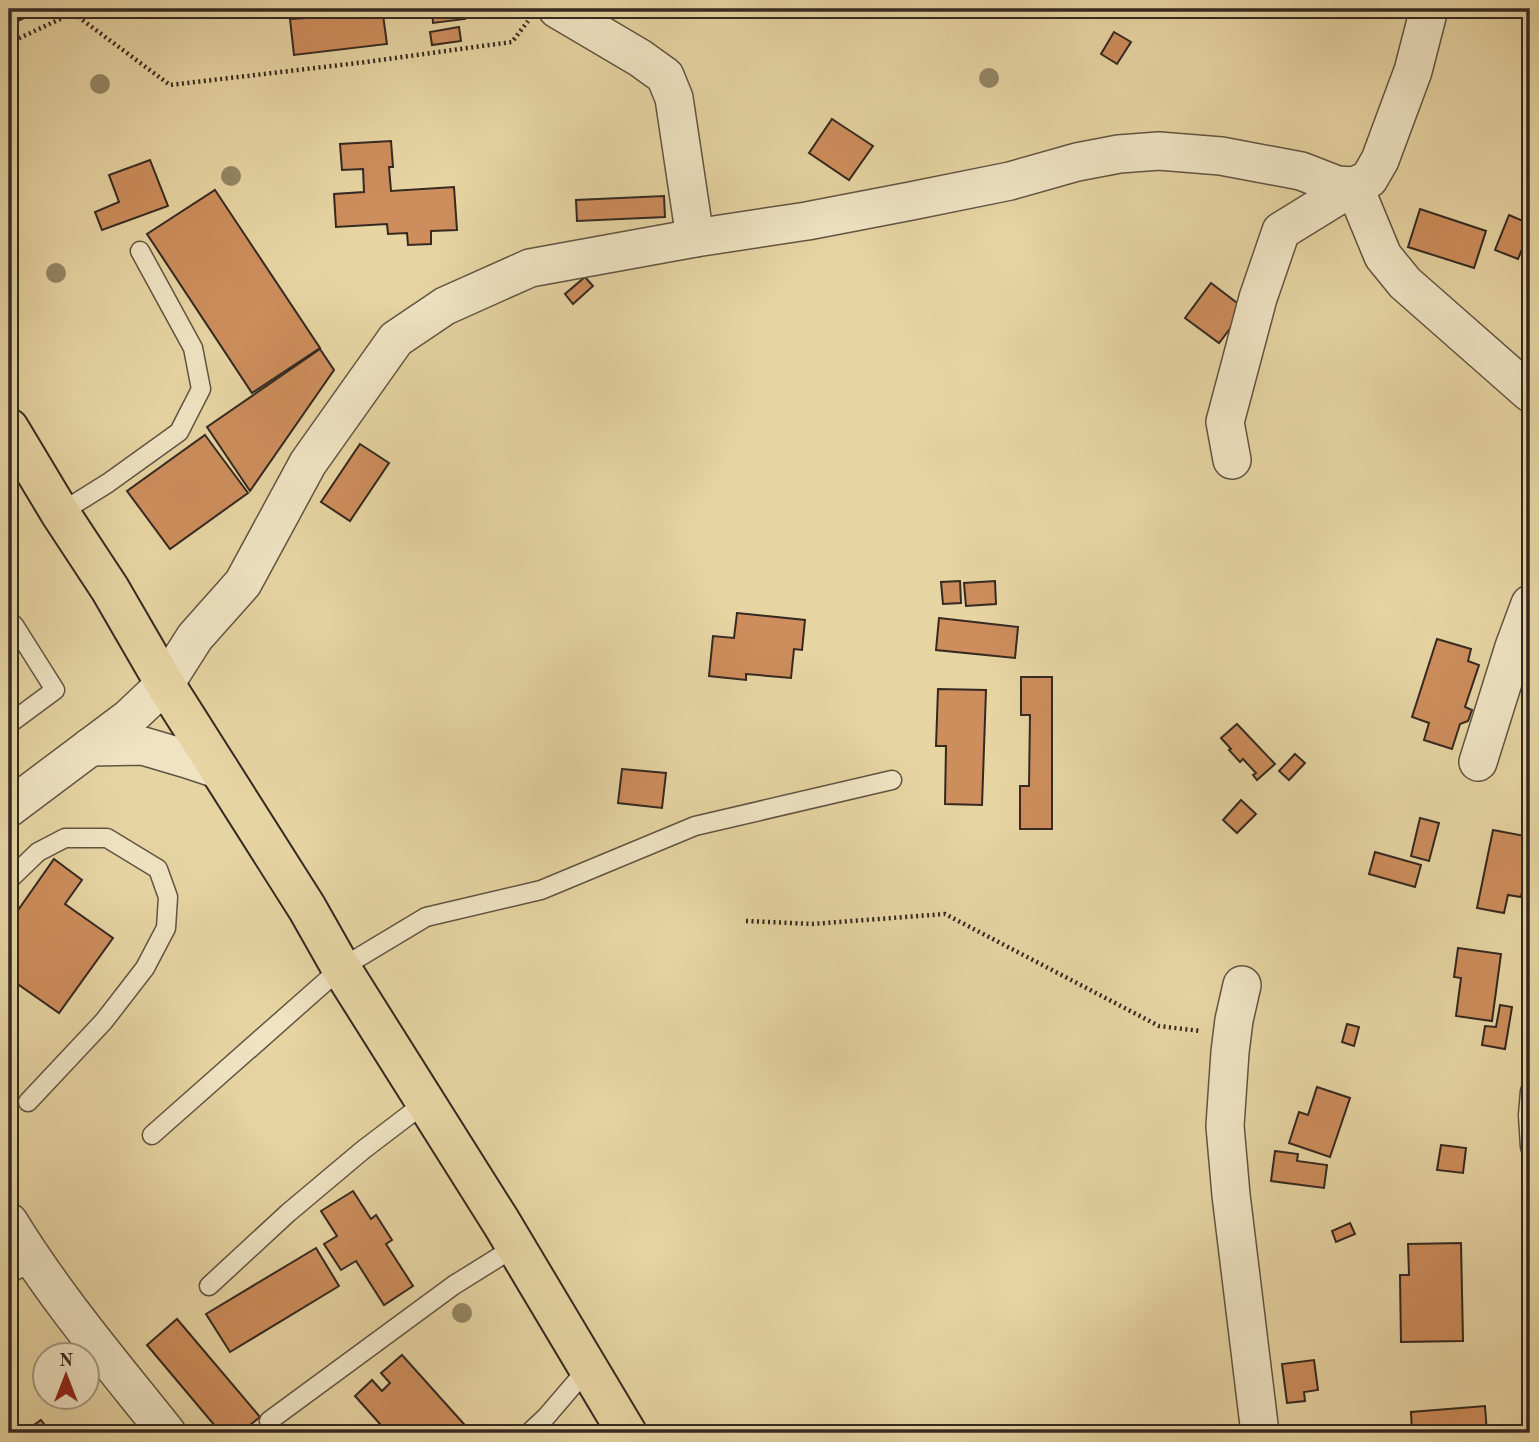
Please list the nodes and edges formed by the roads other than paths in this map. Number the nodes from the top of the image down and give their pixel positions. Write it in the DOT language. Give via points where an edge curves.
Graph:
graph roads {
  1 [pos="1429,9"];
  2 [pos="542,14"];
  3 [pos="1354,186"];
  4 [pos="695,238"];
  5 [pos="140,251"];
  6 [pos="1530,393"];
  7 [pos="9,428"];
  8 [pos="1231,460"];
  9 [pos="60,513"];
  10 [pos="1530,604"];
  11 [pos="14,625"];
  12 [pos="165,684"];
  13 [pos="9,724"];
  14 [pos="90,747"];
  15 [pos="1478,762"];
  16 [pos="220,770"];
  17 [pos="892,780"];
  18 [pos="9,808"];
  19 [pos="9,880"];
  20 [pos="341,968"];
  21 [pos="1242,985"];
  22 [pos="1530,1091"];
  23 [pos="28,1102"];
  24 [pos="426,1102"];
  25 [pos="152,1135"];
  26 [pos="1530,1147"];
  27 [pos="9,1222"];
  28 [pos="515,1247"];
  29 [pos="21,1268"];
  30 [pos="209,1286"];
  31 [pos="588,1368"];
  32 [pos="270,1421"];
  33 [pos="167,1433"];
  34 [pos="529,1433"];
  35 [pos="628,1433"];
  36 [pos="1260,1433"];
  1 -- 3 [label="street" via="1413,71 1380,160 1369,179"];
  2 -- 4 [label="street" via="640,58 665,76 674,98"];
  3 -- 4 [label="street" via="1221,156 1119,153 911,201"];
  3 -- 6 [label="street" via="1382,256 1405,283"];
  3 -- 8 [label="street" via="1281,231 1225,422"];
  4 -- 12 [label="street" via="530,268 445,306 396,339 308,463 243,583 195,637"];
  5 -- 9 [label="lane" via="193,348 201,389 178,432"];
  7 -- 9 [label="main road"];
  9 -- 12 [label="main road"];
  10 -- 15 [label="street"];
  11 -- 13 [label="lane" via="55,690"];
  12 -- 14 [label="street"];
  12 -- 16 [label="main road"];
  14 -- 16 [label="street" via="143,746"];
  14 -- 18 [label="street"];
  16 -- 20 [label="main road"];
  17 -- 20 [label="lane" via="695,826 541,890 426,917"];
  19 -- 23 [label="lane" via="38,852 65,838 107,838 158,869 168,897 166,928 145,968 104,1021"];
  20 -- 24 [label="main road"];
  20 -- 25 [label="lane"];
  21 -- 36 [label="street" via="1232,1035 1225,1126"];
  22 -- 26 [label="lane"];
  24 -- 28 [label="main road"];
  24 -- 30 [label="lane" via="298,1205"];
  27 -- 29 [label="street"];
  28 -- 31 [label="main road"];
  28 -- 32 [label="lane" via="454,1285"];
  29 -- 33 [label="street"];
  31 -- 34 [label="lane"];
  31 -- 35 [label="main road"];
}
